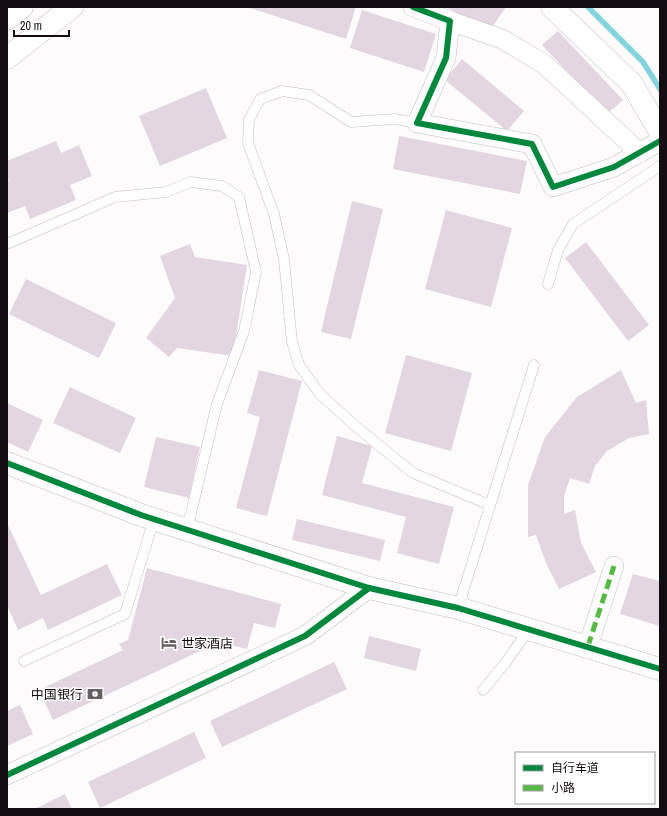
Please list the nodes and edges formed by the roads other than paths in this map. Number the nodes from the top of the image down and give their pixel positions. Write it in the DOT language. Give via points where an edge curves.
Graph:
graph roads {
  1 [pos="22,7"];
  2 [pos="72,7"];
  3 [pos="413,7"];
  4 [pos="552,7"];
  5 [pos="7,19"];
  6 [pos="450,21"];
  7 [pos="7,58"];
  8 [pos="417,123"];
  9 [pos="660,132"];
  10 [pos="660,142"];
  11 [pos="640,153"];
  12 [pos="660,166"];
  13 [pos="7,244"];
  14 [pos="548,284"];
  15 [pos="534,365"];
  16 [pos="7,463"];
  17 [pos="490,505"];
  18 [pos="154,519"];
  19 [pos="187,530"];
  20 [pos="614,566"];
  21 [pos="369,588"];
  22 [pos="458,608"];
  23 [pos="529,629"];
  24 [pos="588,646"];
  25 [pos="24,661"];
  26 [pos="660,669"];
  27 [pos="483,690"];
  28 [pos="7,775"];
  1 -- 5 [label="main road"];
  2 -- 7 [label="main road"];
  3 -- 6 [label="street"];
  4 -- 9 [label="main road" via="632,84"];
  6 -- 8 [label="street" via="446,58"];
  6 -- 11 [label="street" via="502,39 544,64"];
  8 -- 11 [label="street" via="532,144 553,187 614,167"];
  8 -- 17 [label="lane" via="395,119 351,122 309,95 282,91 260,99 249,120 248,143 274,214 284,259 292,342 299,365 319,393 413,473"];
  10 -- 11 [label="street"];
  12 -- 14 [label="lane" via="573,224 558,250"];
  13 -- 19 [label="lane" via="115,197 166,192 191,182 222,186 239,197 256,272 244,331 217,404"];
  15 -- 17 [label="lane"];
  16 -- 18 [label="main road"];
  17 -- 22 [label="lane"];
  18 -- 19 [label="main road"];
  18 -- 25 [label="lane" via="125,614"];
  19 -- 21 [label="main road"];
  20 -- 24 [label="street"];
  21 -- 22 [label="main road"];
  21 -- 28 [label="street" via="306,636"];
  22 -- 23 [label="main road"];
  23 -- 24 [label="main road"];
  23 -- 27 [label="lane"];
  24 -- 26 [label="main road"];
}
